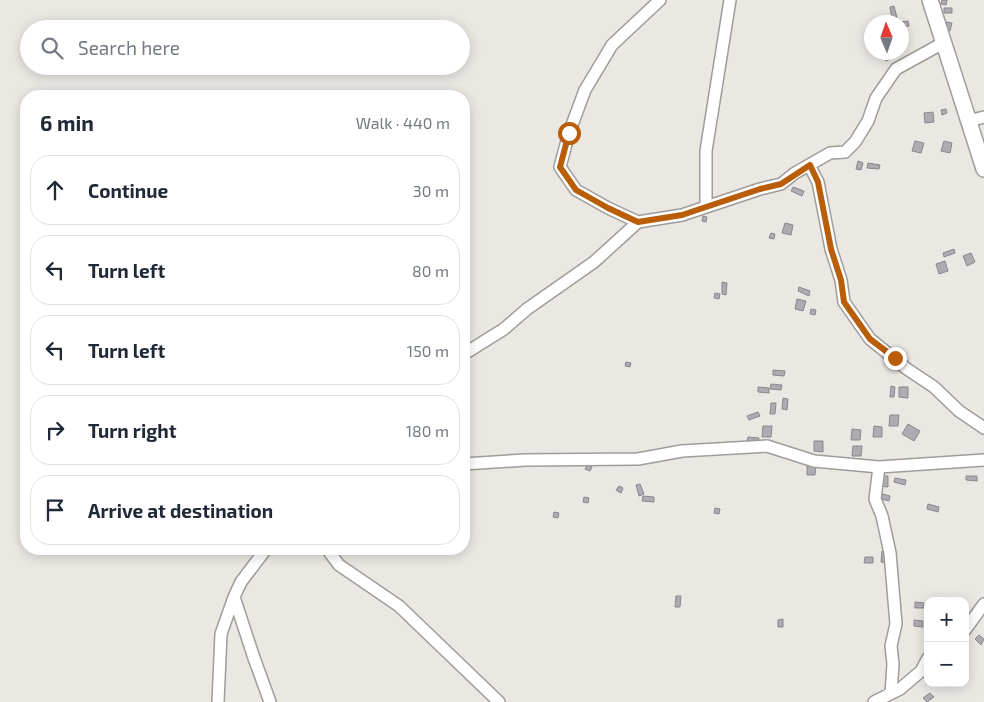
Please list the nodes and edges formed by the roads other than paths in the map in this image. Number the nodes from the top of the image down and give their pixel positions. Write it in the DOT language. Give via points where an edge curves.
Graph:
graph roads {
  1 [pos="660,0"];
  2 [pos="730,0"];
  3 [pos="930,0"];
  4 [pos="943,43"];
  5 [pos="984,116"];
  6 [pos="968,121"];
  7 [pos="810,165"];
  8 [pos="984,168"];
  9 [pos="706,207"];
  10 [pos="638,222"];
  11 [pos="470,350"];
  12 [pos="984,428"];
  13 [pos="984,460"];
  14 [pos="470,464"];
  15 [pos="879,468"];
  16 [pos="261,555"];
  17 [pos="332,555"];
  18 [pos="234,597"];
  19 [pos="984,604"];
  20 [pos="969,625"];
  21 [pos="924,665"];
  22 [pos="891,693"];
  23 [pos="218,702"];
  24 [pos="270,702"];
  25 [pos="499,702"];
  26 [pos="874,702"];
  1 -- 10 [label="street" via="612,45 585,90 560,167 576,190"];
  2 -- 9 [label="street" via="706,151"];
  3 -- 4 [label="main road"];
  4 -- 6 [label="main road"];
  4 -- 7 [label="street" via="896,69 876,98 868,121 845,152 830,153"];
  5 -- 6 [label="street"];
  6 -- 8 [label="main road"];
  7 -- 9 [label="street" via="781,184"];
  7 -- 12 [label="street" via="818,182 844,302 870,339 934,387 959,412"];
  9 -- 10 [label="street" via="682,215"];
  10 -- 11 [label="street" via="594,262"];
  13 -- 15 [label="street"];
  14 -- 15 [label="street" via="638,459 682,451 767,446 814,461"];
  15 -- 22 [label="street" via="875,499 890,553 896,624 891,646"];
  16 -- 18 [label="street"];
  17 -- 25 [label="street" via="339,565 399,606"];
  18 -- 23 [label="street" via="221,634"];
  18 -- 24 [label="street"];
  19 -- 20 [label="street"];
  21 -- 22 [label="street" via="900,689"];
  22 -- 26 [label="street"];
}
